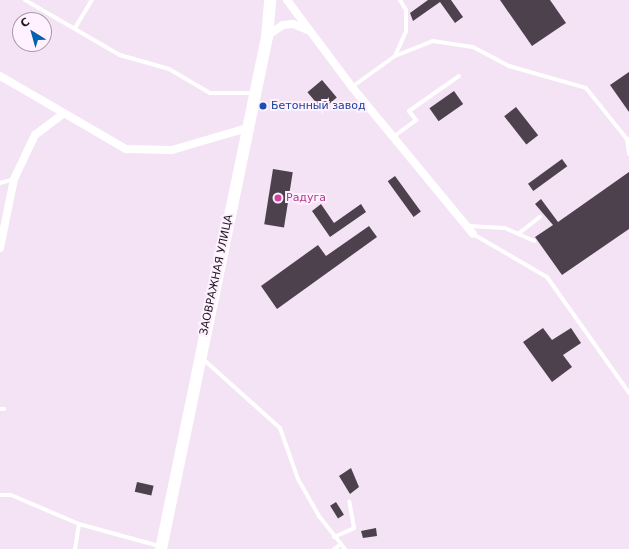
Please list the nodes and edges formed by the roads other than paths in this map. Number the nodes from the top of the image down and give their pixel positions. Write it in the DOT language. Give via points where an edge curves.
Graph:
graph roads {
  1 [pos="25,0"];
  2 [pos="92,0"];
  3 [pos="270,0"];
  4 [pos="287,0"];
  5 [pos="400,0"];
  6 [pos="75,28"];
  7 [pos="309,30"];
  8 [pos="267,37"];
  9 [pos="395,56"];
  10 [pos="0,76"];
  11 [pos="459,76"];
  12 [pos="352,87"];
  13 [pos="254,93"];
  14 [pos="62,115"];
  15 [pos="247,128"];
  16 [pos="393,138"];
  17 [pos="628,139"];
  18 [pos="629,154"];
  19 [pos="14,179"];
  20 [pos="0,183"];
  21 [pos="540,217"];
  22 [pos="466,226"];
  23 [pos="473,234"];
  24 [pos="518,234"];
  25 [pos="534,241"];
  26 [pos="0,248"];
  27 [pos="200,356"];
  28 [pos="629,393"];
  29 [pos="0,495"];
  30 [pos="349,502"];
  31 [pos="79,524"];
  32 [pos="334,537"];
  33 [pos="340,544"];
  34 [pos="161,548"];
  35 [pos="75,549"];
  36 [pos="334,549"];
  37 [pos="346,549"];
  1 -- 6 [label="lane"];
  2 -- 6 [label="lane"];
  3 -- 8 [label="street, ЗАОВРАЖНАЯ УЛИЦА"];
  4 -- 7 [label="street"];
  5 -- 9 [label="lane" via="406,10 406,32"];
  6 -- 13 [label="lane" via="120,55 169,69 210,93"];
  7 -- 8 [label="street" via="292,24 282,25"];
  7 -- 12 [label="street"];
  8 -- 13 [label="street, ЗАОВРАЖНАЯ УЛИЦА"];
  9 -- 12 [label="lane"];
  9 -- 17 [label="lane" via="433,41 473,47 509,66 574,82 594,95"];
  10 -- 14 [label="street"];
  11 -- 16 [label="lane" via="409,111 416,120"];
  12 -- 16 [label="street"];
  13 -- 15 [label="street, ЗАОВРАЖНАЯ УЛИЦА"];
  14 -- 15 [label="street" via="126,149 172,150"];
  14 -- 19 [label="street" via="35,135"];
  15 -- 27 [label="street, ЗАОВРАЖНАЯ УЛИЦА"];
  16 -- 22 [label="street"];
  17 -- 18 [label="lane"];
  19 -- 20 [label="lane"];
  19 -- 26 [label="street"];
  21 -- 24 [label="lane"];
  22 -- 23 [label="street"];
  22 -- 24 [label="lane" via="505,228"];
  23 -- 28 [label="lane" via="547,276"];
  24 -- 25 [label="lane"];
  27 -- 32 [label="lane" via="280,428 298,479"];
  27 -- 34 [label="street, ЗАОВРАЖНАЯ УЛИЦА"];
  29 -- 31 [label="lane" via="11,495"];
  30 -- 32 [label="lane" via="354,528"];
  31 -- 34 [label="lane"];
  31 -- 35 [label="lane"];
  32 -- 33 [label="lane"];
  33 -- 36 [label="lane"];
  33 -- 37 [label="lane"];
}
